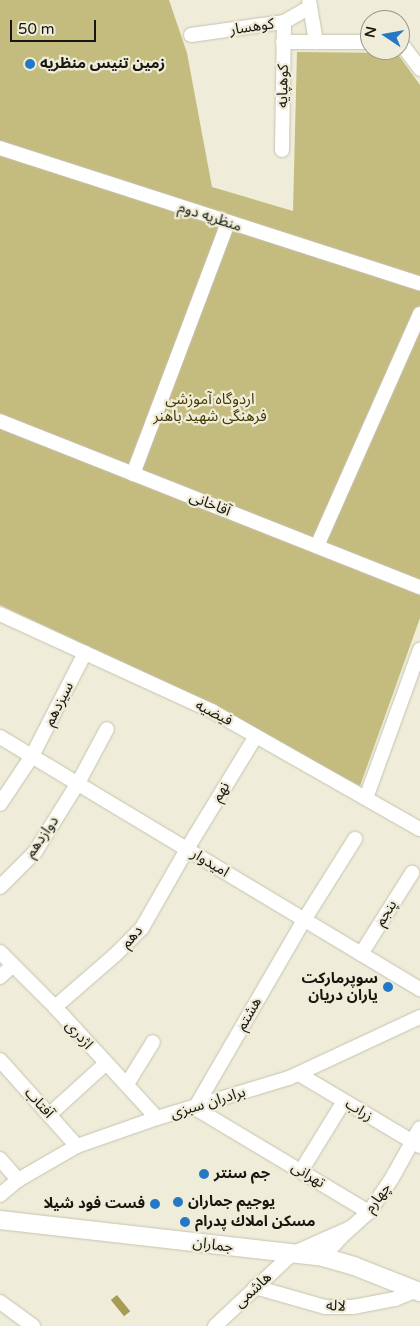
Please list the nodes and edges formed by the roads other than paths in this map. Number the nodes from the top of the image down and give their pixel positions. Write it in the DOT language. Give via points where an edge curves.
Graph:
graph roads {
  1 [pos="309,4"];
  2 [pos="284,22"];
  3 [pos="191,35"];
  4 [pos="283,42"];
  5 [pos="316,42"];
  6 [pos="360,42"];
  7 [pos="410,56"];
  8 [pos="420,69"];
  9 [pos="0,148"];
  10 [pos="282,150"];
  11 [pos="228,223"];
  12 [pos="420,284"];
  13 [pos="420,314"];
  14 [pos="0,421"];
  15 [pos="133,474"];
  16 [pos="317,546"];
  17 [pos="420,587"];
  18 [pos="0,614"];
  19 [pos="420,650"];
  20 [pos="85,653"];
  21 [pos="106,729"];
  22 [pos="256,736"];
  23 [pos="0,737"];
  24 [pos="32,756"];
  25 [pos="78,783"];
  26 [pos="366,798"];
  27 [pos="0,804"];
  28 [pos="420,828"];
  29 [pos="355,839"];
  30 [pos="187,849"];
  31 [pos="412,873"];
  32 [pos="0,887"];
  33 [pos="304,920"];
  34 [pos="0,952"];
  35 [pos="361,954"];
  36 [pos="12,966"];
  37 [pos="0,977"];
  38 [pos="420,989"];
  39 [pos="55,1007"];
  40 [pos="420,1017"];
  41 [pos="153,1042"];
  42 [pos="0,1060"];
  43 [pos="106,1064"];
  44 [pos="299,1074"];
  45 [pos="127,1084"];
  46 [pos="344,1101"];
  47 [pos="195,1108"];
  48 [pos="49,1115"];
  49 [pos="157,1118"];
  50 [pos="420,1128"];
  51 [pos="416,1144"];
  52 [pos="77,1146"];
  53 [pos="0,1159"];
  54 [pos="301,1171"];
  55 [pos="18,1180"];
  56 [pos="0,1195"];
  57 [pos="369,1212"];
  58 [pos="0,1220"];
  59 [pos="350,1228"];
  60 [pos="292,1254"];
  61 [pos="324,1257"];
  62 [pos="255,1287"];
  63 [pos="418,1291"];
  64 [pos="0,1302"];
  65 [pos="33,1326"];
  66 [pos="216,1326"];
  1 -- 2 [label="street, کوهسار"];
  1 -- 5 [label="street"];
  2 -- 3 [label="street, کوهسار"];
  2 -- 4 [label="street, کوهپایه"];
  4 -- 5 [label="street"];
  4 -- 10 [label="street, کوهپایه"];
  5 -- 6 [label="street"];
  7 -- 8 [label="street"];
  9 -- 11 [label="street, منظریه دوم"];
  11 -- 12 [label="street, منظریه دوم"];
  11 -- 15 [label="street"];
  13 -- 16 [label="street"];
  14 -- 15 [label="street, آقاخانی"];
  15 -- 16 [label="street, آقاخانی"];
  16 -- 17 [label="street, آقاخانی"];
  18 -- 20 [label="street, فیضیه"];
  19 -- 26 [label="street"];
  20 -- 22 [label="street, فیضیه" via="212,710"];
  20 -- 24 [label="street, سیزدهم"];
  21 -- 25 [label="street, دوازدهم"];
  22 -- 26 [label="street, فیضیه"];
  22 -- 30 [label="street, نهم"];
  23 -- 24 [label="street, امیدوار"];
  24 -- 25 [label="street, امیدوار"];
  24 -- 27 [label="street, سیزدهم"];
  25 -- 30 [label="street, امیدوار"];
  25 -- 32 [label="street, دوازدهم" via="35,852"];
  26 -- 28 [label="street, فیضیه"];
  29 -- 33 [label="street, هشتم"];
  30 -- 33 [label="street, امیدوار"];
  30 -- 39 [label="street, دهم" via="142,928"];
  31 -- 35 [label="street, پنجم"];
  33 -- 35 [label="street, امیدوار"];
  33 -- 47 [label="street, هشتم"];
  34 -- 36 [label="street, اژدری"];
  35 -- 38 [label="street, امیدوار"];
  36 -- 37 [label="street"];
  36 -- 39 [label="street, اژدری"];
  39 -- 43 [label="street, اژدری"];
  40 -- 44 [label="street, برادران سبزی"];
  41 -- 45 [label="street"];
  42 -- 48 [label="street, آفتاب"];
  43 -- 45 [label="street, اژدری"];
  43 -- 48 [label="street"];
  44 -- 46 [label="street, زراب"];
  44 -- 47 [label="street, برادران سبزی"];
  45 -- 49 [label="street, اژدری"];
  46 -- 51 [label="street, زراب"];
  46 -- 54 [label="street"];
  47 -- 49 [label="street, برادران سبزی"];
  47 -- 54 [label="street, تهرانی"];
  48 -- 52 [label="street, آفتاب"];
  49 -- 52 [label="street, برادران سبزی"];
  50 -- 51 [label="street, چهارم"];
  51 -- 57 [label="street, چهارم"];
  52 -- 55 [label="street, برادران سبزی"];
  53 -- 55 [label="street"];
  54 -- 57 [label="street, تهرانی"];
  55 -- 56 [label="street, برادران سبزی"];
  57 -- 59 [label="street, چهارم"];
  58 -- 60 [label="main road, جماران"];
  59 -- 60 [label="street, هاشمی"];
  59 -- 61 [label="street, چهارم"];
  60 -- 61 [label="main road, جماران"];
  60 -- 62 [label="street, هاشمی"];
  61 -- 63 [label="main road, جماران"];
  62 -- 63 [label="street, لاله" via="325,1307 353,1307"];
  62 -- 66 [label="street, هاشمی"];
  64 -- 65 [label="street"];
}
